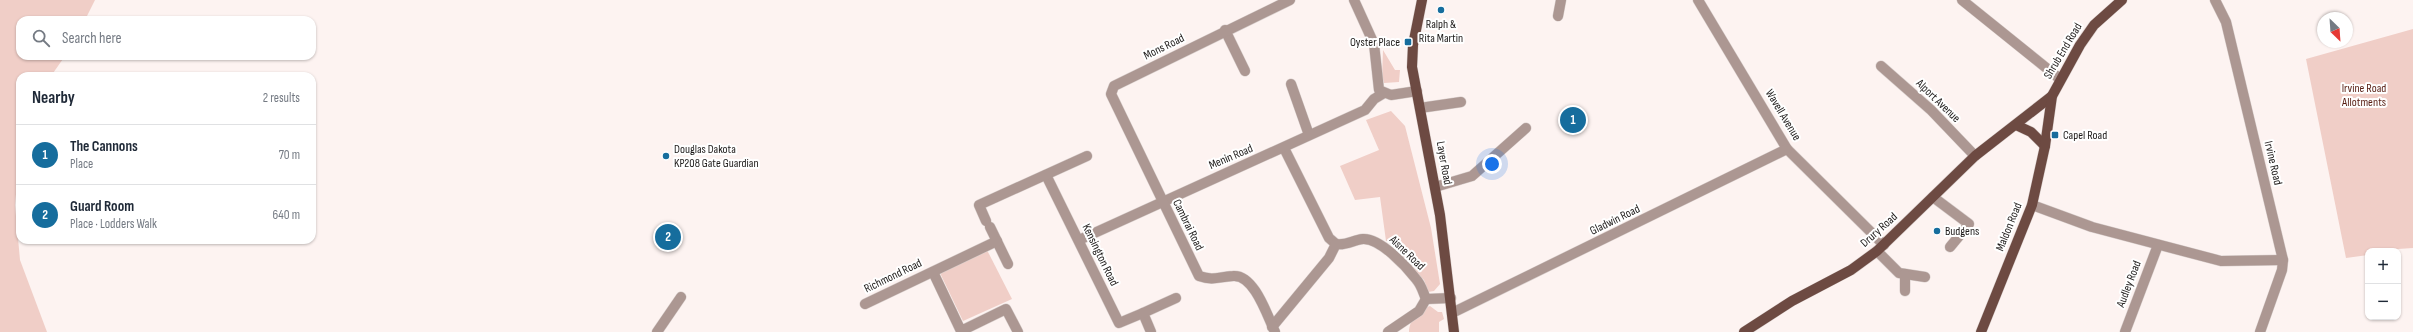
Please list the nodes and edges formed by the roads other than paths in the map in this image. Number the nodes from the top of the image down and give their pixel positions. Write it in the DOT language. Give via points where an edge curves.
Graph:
graph roads {
  1 [pos="1290,0"];
  2 [pos="1354,0"];
  3 [pos="1422,0"];
  4 [pos="1561,0"];
  5 [pos="1698,0"];
  6 [pos="1962,0"];
  7 [pos="2122,0"];
  8 [pos="2215,0"];
  9 [pos="1558,16"];
  10 [pos="1225,30"];
  11 [pos="1881,66"];
  12 [pos="1245,71"];
  13 [pos="2060,79"];
  14 [pos="1291,84"];
  15 [pos="1114,86"];
  16 [pos="1416,91"];
  17 [pos="1384,93"];
  18 [pos="2052,96"];
  19 [pos="1461,102"];
  20 [pos="1420,108"];
  21 [pos="2016,125"];
  22 [pos="1526,128"];
  23 [pos="2048,128"];
  24 [pos="1309,135"];
  25 [pos="2045,146"];
  26 [pos="1284,148"];
  27 [pos="1787,149"];
  28 [pos="1087,156"];
  29 [pos="1975,156"];
  30 [pos="1046,175"];
  31 [pos="1435,187"];
  32 [pos="1933,197"];
  33 [pos="1162,201"];
  34 [pos="2032,205"];
  35 [pos="1079,240"];
  36 [pos="997,241"];
  37 [pos="1336,244"];
  38 [pos="2158,245"];
  39 [pos="1950,247"];
  40 [pos="1881,248"];
  41 [pos="2283,260"];
  42 [pos="1008,264"];
  43 [pos="933,272"];
  44 [pos="1905,274"];
  45 [pos="1925,277"];
  46 [pos="1905,291"];
  47 [pos="681,298"];
  48 [pos="1176,298"];
  49 [pos="1451,298"];
  50 [pos="1426,299"];
  51 [pos="865,304"];
  52 [pos="1143,313"];
  53 [pos="1452,313"];
  54 [pos="1402,328"];
  55 [pos="656,329"];
  56 [pos="1274,330"];
  57 [pos="960,331"];
  58 [pos="1018,332"];
  59 [pos="1152,332"];
  60 [pos="1388,332"];
  61 [pos="1454,332"];
  62 [pos="1744,332"];
  63 [pos="1981,332"];
  64 [pos="2125,332"];
  65 [pos="2260,332"];
  1 -- 10 [label="street, Mons Road"];
  2 -- 17 [label="street" via="1374,44 1377,55 1377,83 1379,90"];
  3 -- 16 [label="main road, Layer Road" via="1411,56"];
  4 -- 9 [label="street"];
  5 -- 27 [label="street, Wavell Avenue"];
  6 -- 13 [label="street"];
  7 -- 13 [label="main road, Shrub End Road" via="2094,26"];
  8 -- 41 [label="street, Irvine Road" via="2226,22"];
  10 -- 12 [label="street"];
  10 -- 15 [label="street, Mons Road"];
  11 -- 29 [label="street, Alport Avenue" via="1931,110"];
  13 -- 18 [label="main road, Shrub End Road"];
  14 -- 24 [label="street"];
  15 -- 33 [label="street, Cambrai Road" via="1111,94"];
  16 -- 17 [label="street" via="1391,95"];
  16 -- 20 [label="main road, Layer Road"];
  17 -- 24 [label="street, Menin Road" via="1374,99 1365,110"];
  18 -- 21 [label="main road, Drury Road"];
  18 -- 23 [label="main road, Shrub End Road"];
  19 -- 20 [label="street"];
  20 -- 31 [label="main road, Layer Road"];
  21 -- 25 [label="main road" via="2031,132"];
  21 -- 29 [label="main road, Drury Road"];
  22 -- 31 [label="street" via="1472,176"];
  23 -- 25 [label="main road, Maldon Road"];
  24 -- 26 [label="street, Menin Road"];
  25 -- 34 [label="main road, Maldon Road"];
  26 -- 33 [label="street, Menin Road"];
  26 -- 37 [label="street" via="1329,238"];
  27 -- 40 [label="street, Wavell Avenue"];
  27 -- 53 [label="street, Gladwin Road"];
  28 -- 30 [label="street"];
  29 -- 32 [label="main road, Drury Road"];
  30 -- 35 [label="street, Kensington Road"];
  30 -- 36 [label="street" via="979,205"];
  31 -- 49 [label="main road, Layer Road"];
  32 -- 39 [label="street" via="1969,224"];
  32 -- 40 [label="main road, Drury Road"];
  33 -- 35 [label="street, Menin Road"];
  33 -- 56 [label="street, Cambrai Road" via="1199,276 1212,280 1244,277 1252,285"];
  34 -- 38 [label="street" via="2092,227"];
  34 -- 63 [label="main road, Maldon Road"];
  35 -- 52 [label="street, Kensington Road" via="1119,323"];
  36 -- 42 [label="street"];
  36 -- 43 [label="street, Richmond Road"];
  37 -- 50 [label="street, Aisne Road" via="1344,245 1362,239 1379,243 1417,280"];
  37 -- 56 [label="street" via="1329,258"];
  38 -- 41 [label="street" via="2220,261"];
  38 -- 64 [label="street, Audley Road"];
  40 -- 44 [label="street, Wavell Avenue" via="1899,273"];
  40 -- 62 [label="main road, Drury Road" via="1851,270 1792,301"];
  41 -- 65 [label="street, Irvine Road" via="2282,270"];
  43 -- 51 [label="street, Richmond Road"];
  43 -- 57 [label="street, Richmond Road"];
  44 -- 45 [label="street"];
  44 -- 46 [label="street"];
  47 -- 55 [label="street"];
  48 -- 52 [label="street, Kensington Road"];
  49 -- 50 [label="street"];
  49 -- 53 [label="main road, Layer Road"];
  50 -- 54 [label="street" via="1419,311"];
  52 -- 59 [label="street"];
  53 -- 61 [label="main road, Layer Road"];
  54 -- 60 [label="street"];
  57 -- 58 [label="street, Richmond Road" via="1006,309"];
}
